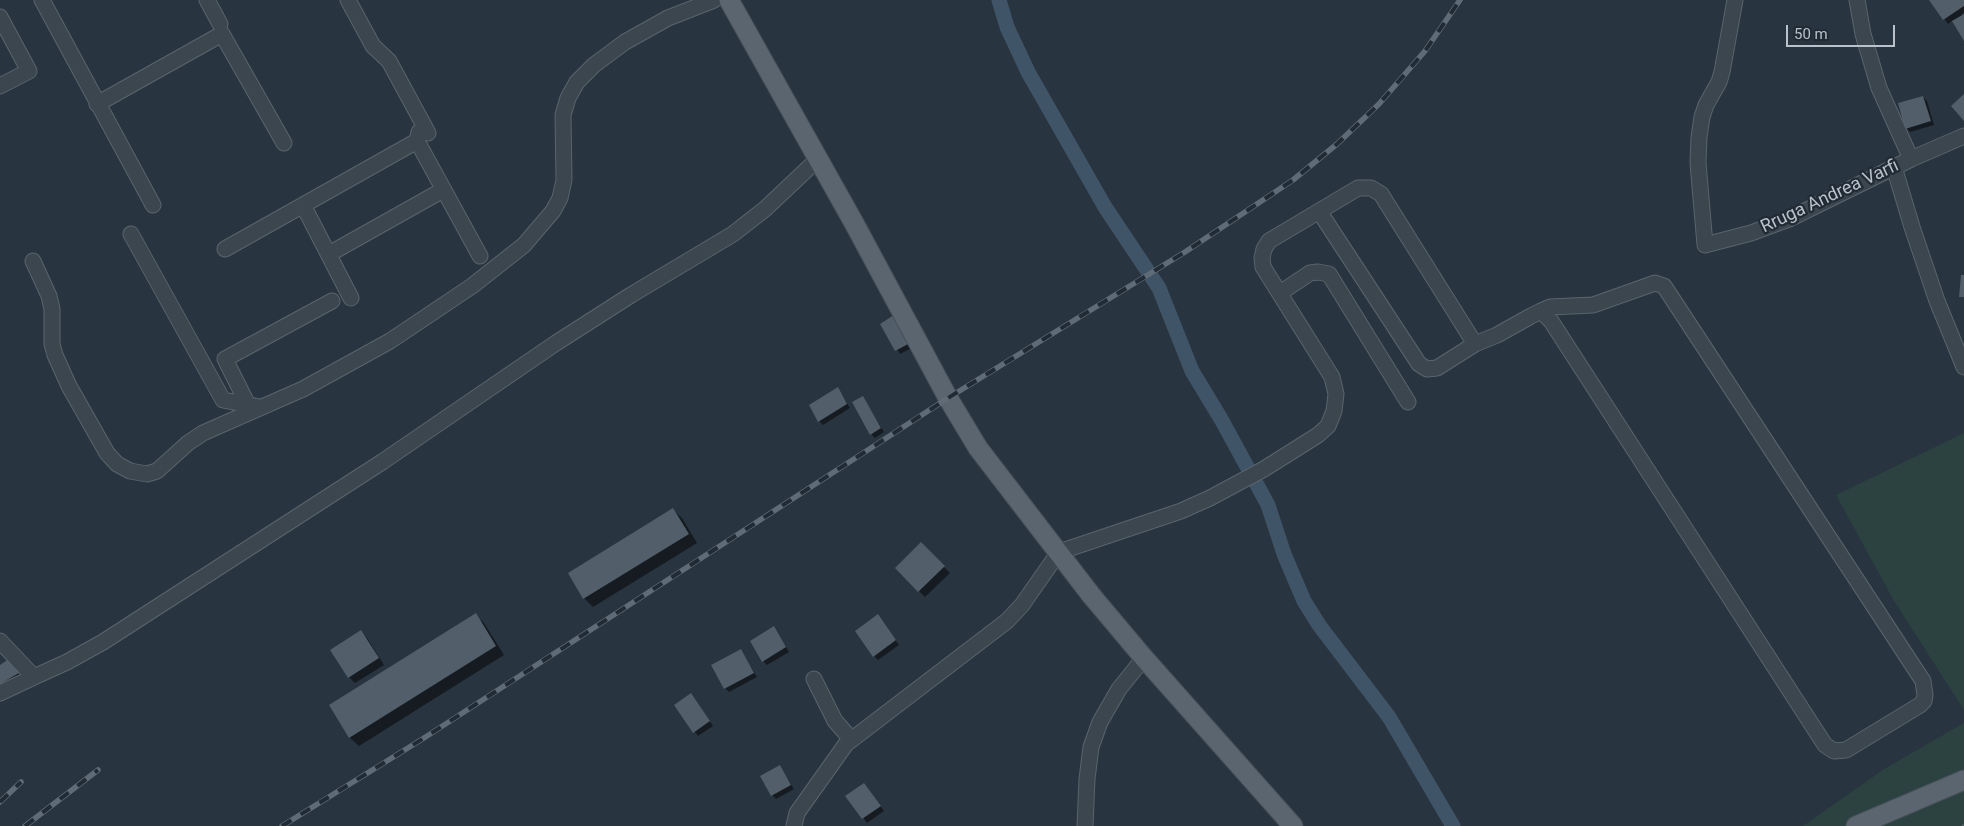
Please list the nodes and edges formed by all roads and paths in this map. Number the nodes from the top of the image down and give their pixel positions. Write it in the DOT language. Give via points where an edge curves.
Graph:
graph roads {
  1 [pos="42,0"];
  2 [pos="206,0"];
  3 [pos="348,0"];
  4 [pos="714,0"];
  5 [pos="729,0"];
  6 [pos="1735,0"];
  7 [pos="1857,0"];
  8 [pos="0,17"];
  9 [pos="220,24"];
  10 [pos="0,86"];
  11 [pos="98,104"];
  12 [pos="422,132"];
  13 [pos="1964,136"];
  14 [pos="284,143"];
  15 [pos="819,158"];
  16 [pos="1911,159"];
  17 [pos="1894,167"];
  18 [pos="444,190"];
  19 [pos="153,205"];
  20 [pos="303,205"];
  21 [pos="1319,210"];
  22 [pos="131,234"];
  23 [pos="225,249"];
  24 [pos="329,254"];
  25 [pos="480,256"];
  26 [pos="33,261"];
  27 [pos="1354,264"];
  28 [pos="1333,278"];
  29 [pos="1280,293"];
  30 [pos="352,298"];
  31 [pos="332,301"];
  32 [pos="1542,311"];
  33 [pos="1475,344"];
  34 [pos="1964,367"];
  35 [pos="1408,402"];
  36 [pos="254,406"];
  37 [pos="1059,552"];
  38 [pos="0,641"];
  39 [pos="1144,658"];
  40 [pos="34,677"];
  41 [pos="814,679"];
  42 [pos="0,693"];
  43 [pos="851,739"];
  44 [pos="1964,780"];
  45 [pos="794,826"];
  46 [pos="1085,826"];
  47 [pos="1293,826"];
  48 [pos="1856,826"];
  1 -- 11 [label="street"];
  2 -- 9 [label="street"];
  3 -- 12 [label="street" via="373,46 389,61"];
  4 -- 36 [label="street" via="668,18 625,42 577,82 563,115 564,180 560,198 524,245 472,286 390,341 304,389"];
  5 -- 15 [label="main road"];
  6 -- 17 [label="street, Rruga Andrea Varfi" via="1722,72 1706,104 1700,130 1698,163 1705,245 1789,219"];
  7 -- 16 [label="street" via="1878,88"];
  8 -- 10 [label="street" via="29,71"];
  11 -- 14 [label="street" via="222,34"];
  11 -- 19 [label="street"];
  12 -- 18 [label="street"];
  12 -- 20 [label="street"];
  13 -- 16 [label="street, Rruga Andrea Varfi"];
  15 -- 37 [label="main road" via="978,448"];
  15 -- 40 [label="street" via="733,234 556,343 382,462 103,642"];
  16 -- 17 [label="street, Rruga Andrea Varfi"];
  17 -- 34 [label="street" via="1937,301"];
  18 -- 24 [label="street"];
  18 -- 25 [label="street"];
  20 -- 23 [label="street"];
  20 -- 24 [label="street"];
  21 -- 27 [label="street"];
  21 -- 29 [label="street" via="1269,241 1264,249 1263,267"];
  21 -- 33 [label="street" via="1358,188 1371,188 1380,194"];
  22 -- 36 [label="street" via="223,400"];
  24 -- 30 [label="street"];
  26 -- 36 [label="street" via="49,296 55,355 69,386 116,464 140,474 157,471 188,443"];
  27 -- 28 [label="street"];
  27 -- 33 [label="street" via="1423,367 1437,368"];
  28 -- 29 [label="street" via="1325,273 1310,273"];
  28 -- 35 [label="street"];
  29 -- 37 [label="street" via="1332,377 1336,394 1328,426 1264,470 1181,511"];
  31 -- 36 [label="street" via="225,359"];
  32 -- 32 [label="street" via="1561,306 1593,305 1655,283 1664,286 1923,681 1925,695 1920,705 1846,750 1834,751 1825,745"];
  32 -- 33 [label="street"];
  37 -- 39 [label="main road"];
  37 -- 43 [label="street" via="1007,621"];
  38 -- 40 [label="street"];
  39 -- 46 [label="street" via="1119,690 1100,722 1091,747"];
  39 -- 47 [label="main road"];
  40 -- 42 [label="street"];
  41 -- 43 [label="street" via="835,721"];
  43 -- 45 [label="street" via="797,813"];
  44 -- 48 [label="main road"];
}
